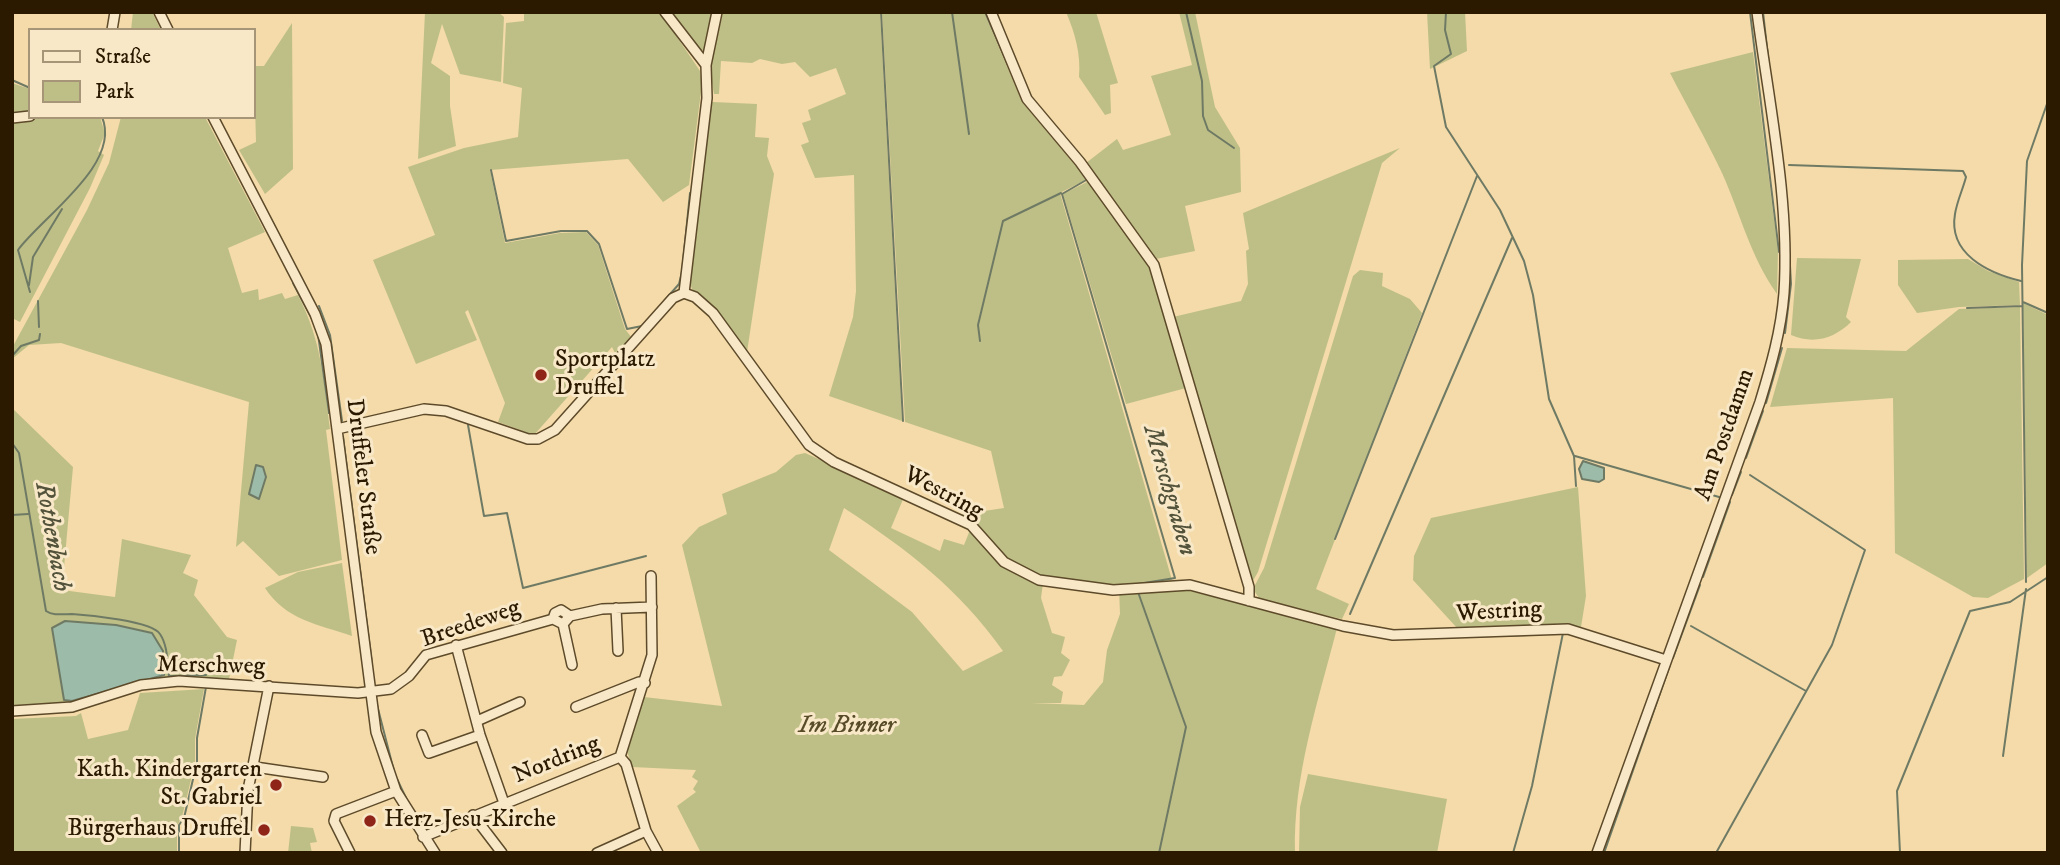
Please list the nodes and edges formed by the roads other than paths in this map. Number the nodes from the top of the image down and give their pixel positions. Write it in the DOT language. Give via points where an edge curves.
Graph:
graph roads {
  1 [pos="159,12"];
  2 [pos="665,12"];
  3 [pos="717,12"];
  4 [pos="991,12"];
  5 [pos="1757,12"];
  6 [pos="167,28"];
  7 [pos="709,52"];
  8 [pos="698,55"];
  9 [pos="706,65"];
  10 [pos="214,119"];
  11 [pos="684,293"];
  12 [pos="337,429"];
  13 [pos="651,576"];
  14 [pos="1250,601"];
  15 [pos="652,607"];
  16 [pos="616,608"];
  17 [pos="558,622"];
  18 [pos="456,645"];
  19 [pos="618,651"];
  20 [pos="1666,660"];
  21 [pos="572,665"];
  22 [pos="645,683"];
  23 [pos="270,686"];
  24 [pos="370,692"];
  25 [pos="520,702"];
  26 [pos="576,707"];
  27 [pos="12,711"];
  28 [pos="477,721"];
  29 [pos="422,735"];
  30 [pos="480,735"];
  31 [pos="620,757"];
  32 [pos="255,767"];
  33 [pos="323,777"];
  34 [pos="396,791"];
  35 [pos="504,803"];
  36 [pos="473,815"];
  37 [pos="646,831"];
  38 [pos="423,837"];
  39 [pos="429,851"];
  40 [pos="245,853"];
  41 [pos="350,853"];
  42 [pos="502,853"];
  43 [pos="597,853"];
  44 [pos="658,853"];
  45 [pos="1597,853"];
  1 -- 6 [label="street"];
  2 -- 8 [label="street"];
  3 -- 7 [label="street"];
  4 -- 14 [label="street" via="1027,99 1080,162 1154,265"];
  5 -- 20 [label="street, Am Postdamm" via="1785,244 1781,318 1760,402"];
  7 -- 8 [label="street"];
  7 -- 9 [label="street"];
  8 -- 9 [label="street"];
  9 -- 11 [label="street" via="707,98"];
  10 -- 12 [label="street, Druffeler Straße" via="322,328"];
  11 -- 12 [label="street" via="673,298 546,436 527,439 424,408"];
  11 -- 14 [label="street, Westring" via="713,313 809,444 834,461 971,525 1004,562 1022,574 1113,590 1181,584"];
  12 -- 24 [label="street, Druffeler Straße"];
  13 -- 15 [label="street"];
  14 -- 20 [label="street, Westring" via="1393,635 1567,629"];
  15 -- 16 [label="street"];
  15 -- 22 [label="street" via="652,655"];
  16 -- 17 [label="street"];
  16 -- 19 [label="street"];
  17 -- 18 [label="street, Breedeweg"];
  17 -- 21 [label="street"];
  18 -- 24 [label="street, Breedeweg" via="426,655 402,683"];
  18 -- 28 [label="street"];
  20 -- 45 [label="street, Am Postdamm"];
  22 -- 26 [label="street"];
  22 -- 31 [label="street"];
  23 -- 24 [label="street, Merschweg"];
  23 -- 27 [label="street, Merschweg" via="159,683 72,707"];
  23 -- 32 [label="street"];
  24 -- 34 [label="street, Druffeler Straße" via="376,732"];
  25 -- 28 [label="street"];
  28 -- 30 [label="street"];
  29 -- 30 [label="street" via="429,753"];
  30 -- 35 [label="street"];
  31 -- 35 [label="street, Nordring"];
  31 -- 37 [label="street, Nordring"];
  32 -- 33 [label="street"];
  32 -- 40 [label="street" via="248,790"];
  34 -- 38 [label="street, Druffeler Straße"];
  34 -- 41 [label="street" via="336,814 334,821"];
  35 -- 36 [label="street, Nordring"];
  36 -- 38 [label="street, Nordring"];
  36 -- 42 [label="street"];
  37 -- 43 [label="street"];
  37 -- 44 [label="street, Nordring"];
  38 -- 39 [label="street, Druffeler Straße"];
}
